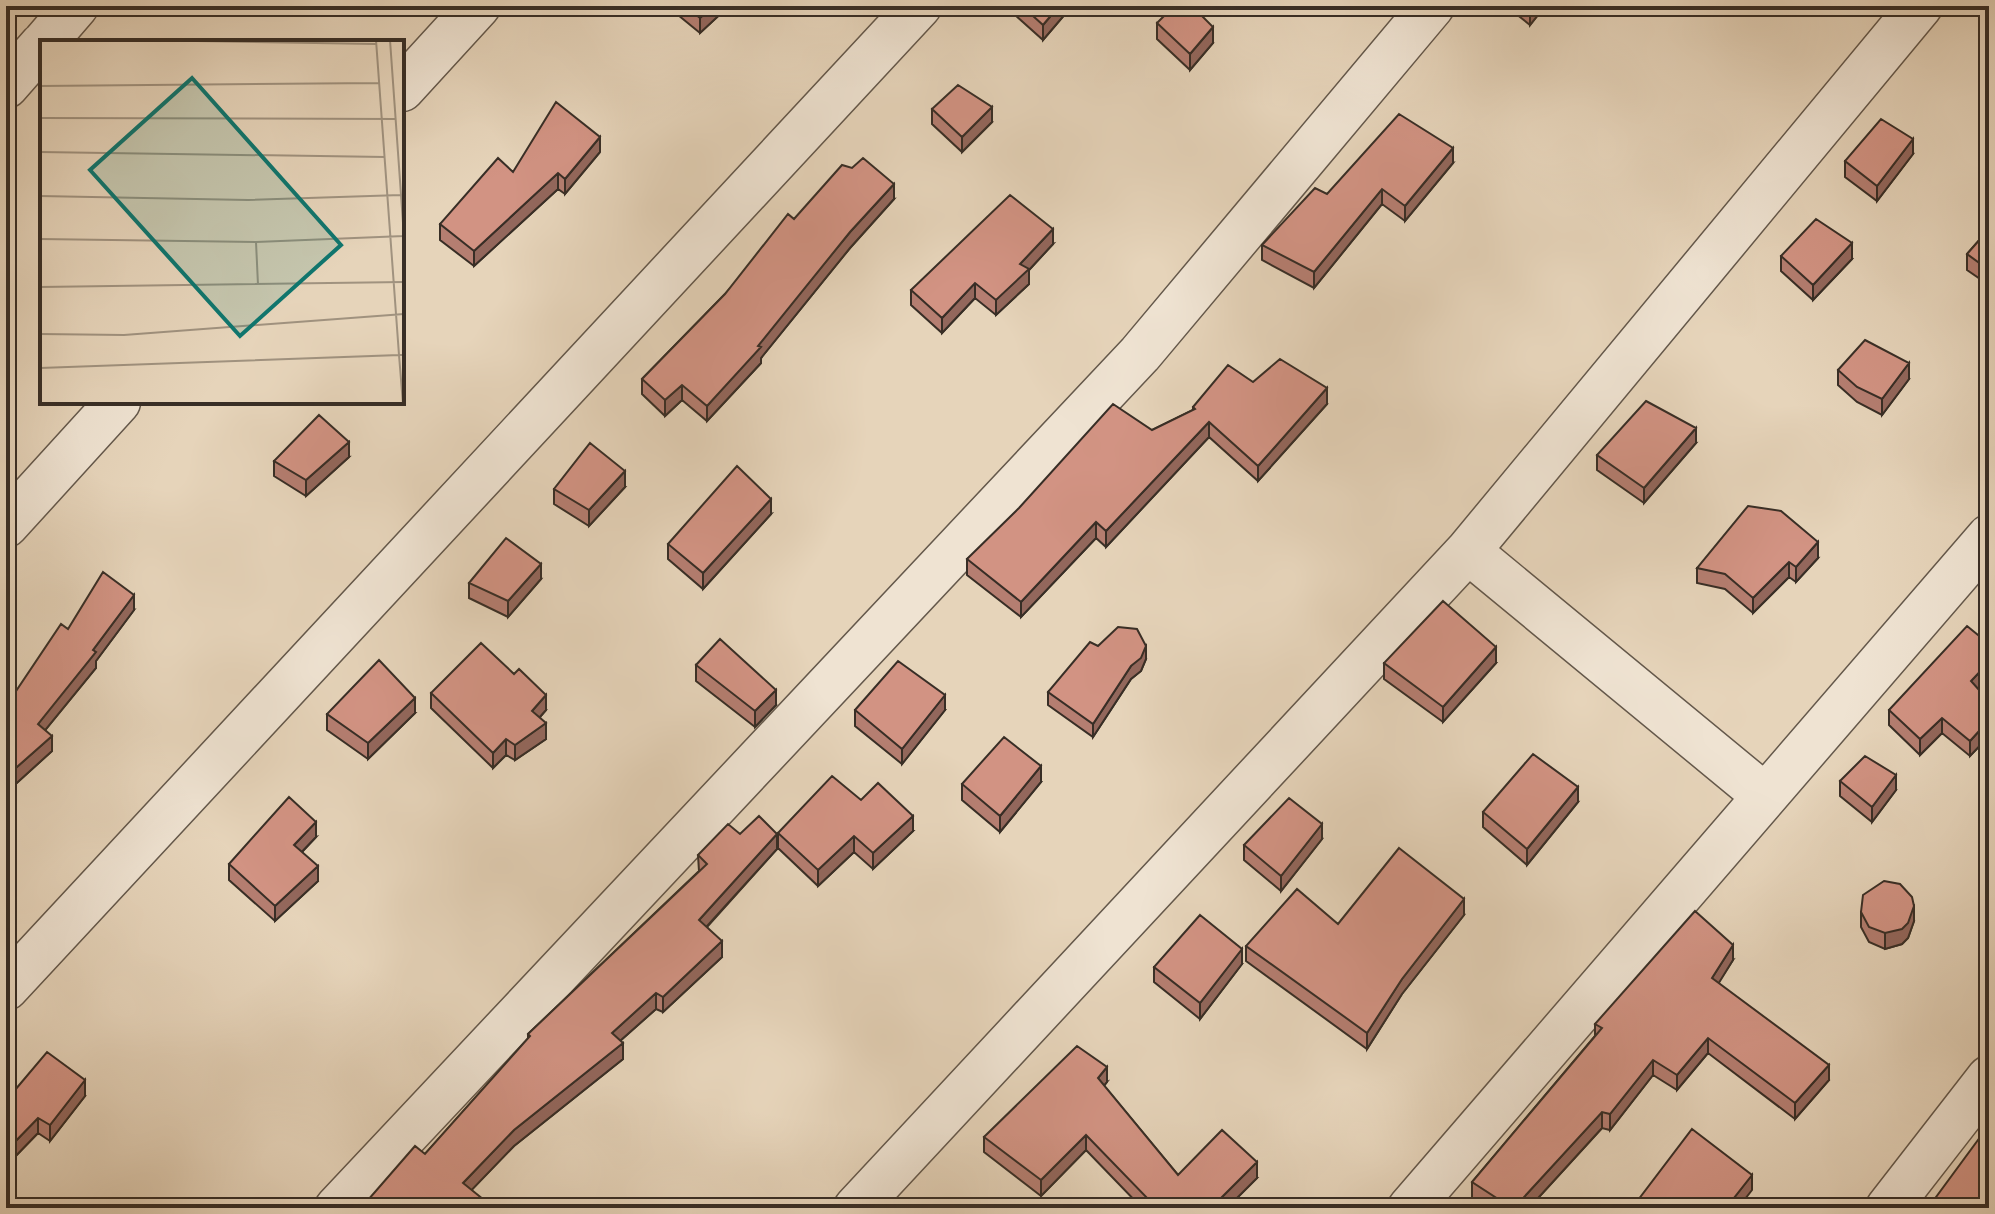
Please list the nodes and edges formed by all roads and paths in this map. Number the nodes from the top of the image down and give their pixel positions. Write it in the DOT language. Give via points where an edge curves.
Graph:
graph roads {
  1 [pos="76,6"];
  2 [pos="478,6"];
  3 [pos="919,6"];
  4 [pos="1432,6"];
  5 [pos="1920,6"];
  6 [pos="46,40"];
  7 [pos="40,47"];
  8 [pos="6,86"];
  9 [pos="404,87"];
  10 [pos="116,404"];
  11 [pos="6,525"];
  12 [pos="1989,537"];
  13 [pos="1468,551"];
  14 [pos="1765,796"];
  15 [pos="6,988"];
  16 [pos="1989,1078"];
  17 [pos="337,1208"];
  18 [pos="856,1208"];
  19 [pos="1410,1208"];
  20 [pos="1888,1208"];
  1 -- 6 [label="street"];
  2 -- 9 [label="street"];
  3 -- 15 [label="street"];
  4 -- 17 [label="street" via="1140,354"];
  5 -- 13 [label="street"];
  7 -- 8 [label="street"];
  10 -- 11 [label="street"];
  12 -- 14 [label="street"];
  13 -- 14 [label="street"];
  13 -- 18 [label="street"];
  14 -- 19 [label="street"];
  16 -- 20 [label="street"];
}
